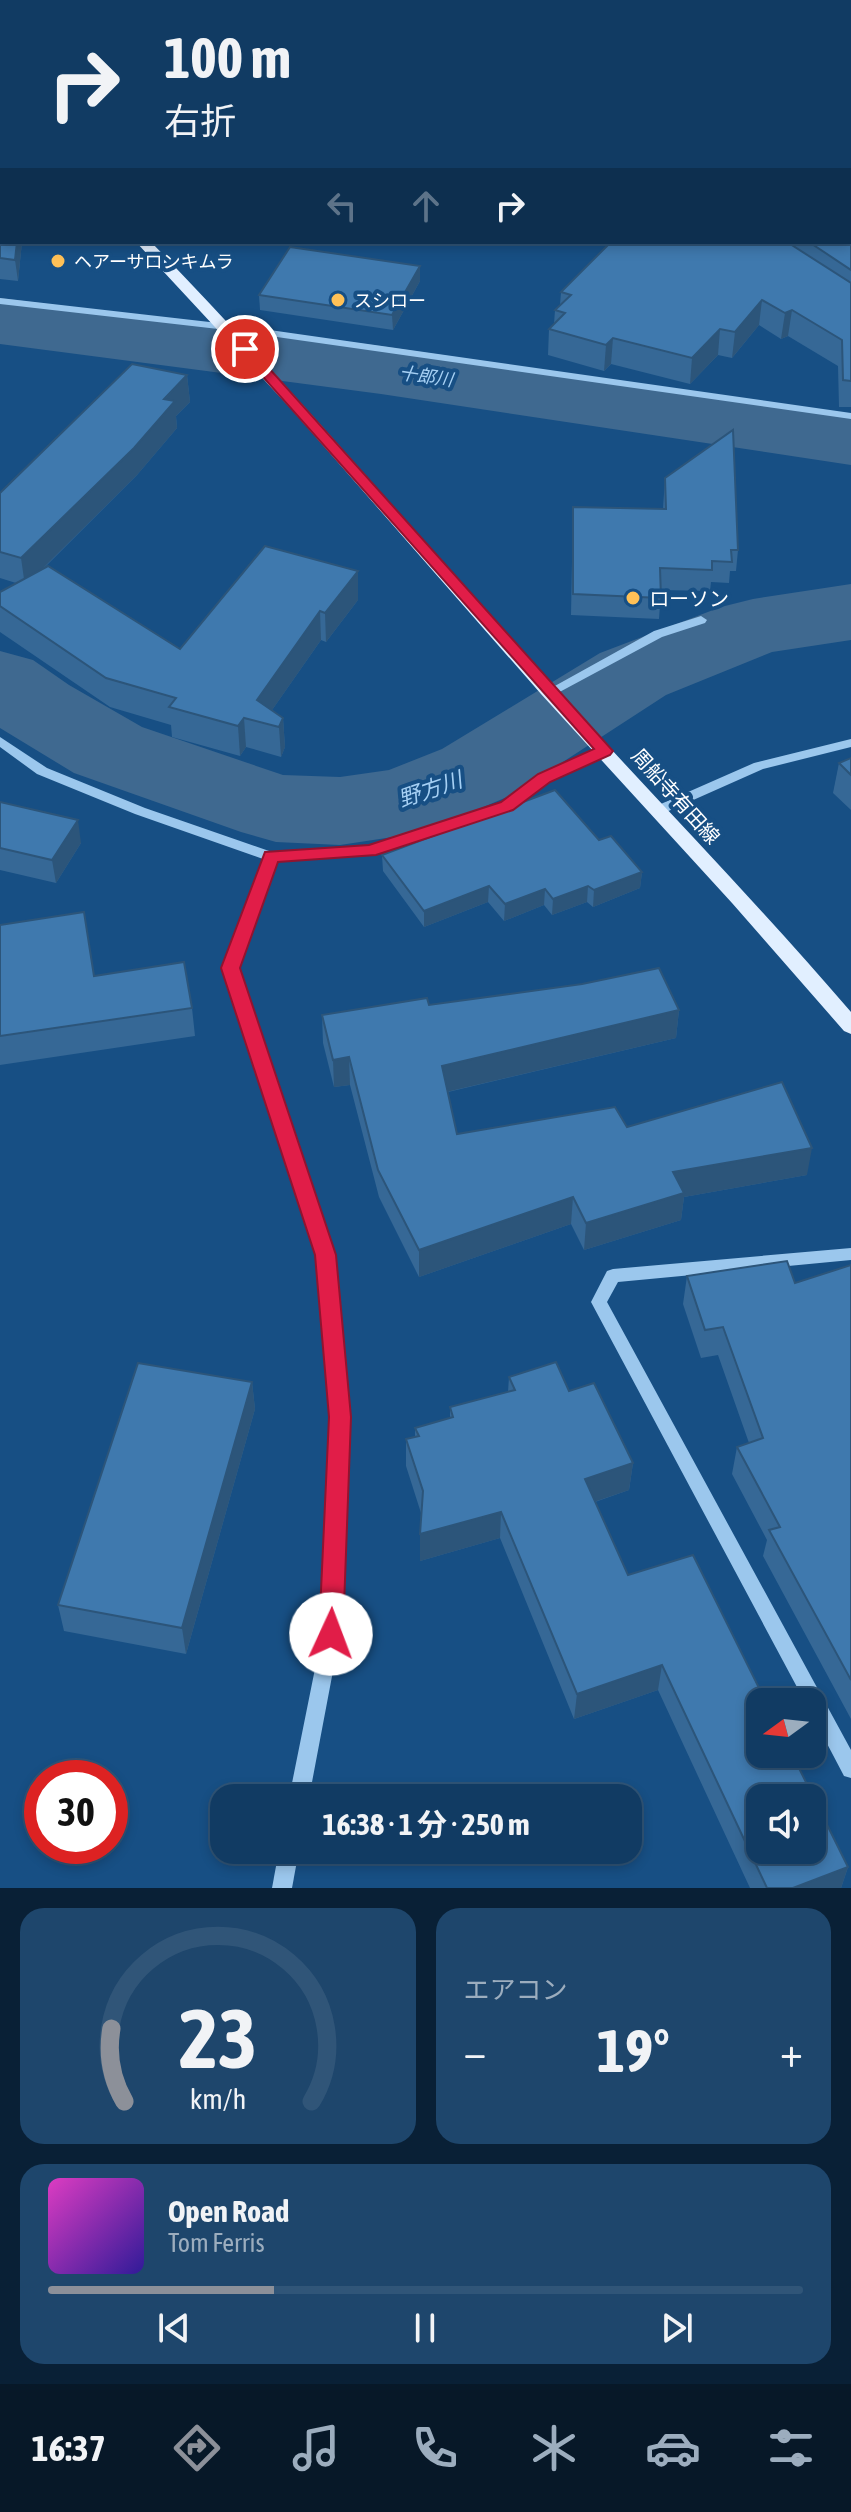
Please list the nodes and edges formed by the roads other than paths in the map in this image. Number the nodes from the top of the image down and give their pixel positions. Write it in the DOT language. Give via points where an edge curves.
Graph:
graph roads {
  1 [pos="145,244"];
  2 [pos="0,301"];
  3 [pos="227,327"];
  4 [pos="851,416"];
  5 [pos="701,620"];
  6 [pos="550,692"];
  7 [pos="0,741"];
  8 [pos="851,743"];
  9 [pos="605,751"];
  10 [pos="659,810"];
  11 [pos="271,857"];
  12 [pos="851,1026"];
  13 [pos="851,1254"];
  14 [pos="851,1769"];
  15 [pos="302,1784"];
  16 [pos="286,1864"];
  17 [pos="282,1888"];
  1 -- 3 [label="main road, 周船寺有田線"];
  2 -- 3 [label="street"];
  3 -- 4 [label="street"];
  3 -- 6 [label="main road, 周船寺有田線"];
  5 -- 6 [label="street" via="658,634"];
  6 -- 9 [label="main road, 周船寺有田線"];
  7 -- 11 [label="street" via="42,771"];
  8 -- 10 [label="street" via="759,766"];
  9 -- 10 [label="main road, 周船寺有田線"];
  9 -- 11 [label="street" via="544,778 507,806 369,851"];
  10 -- 12 [label="main road, 周船寺有田線"];
  11 -- 15 [label="street" via="230,968 326,1255 340,1417 331,1634"];
  13 -- 14 [label="street" via="613,1276 599,1302"];
  16 -- 17 [label="street"];
}
